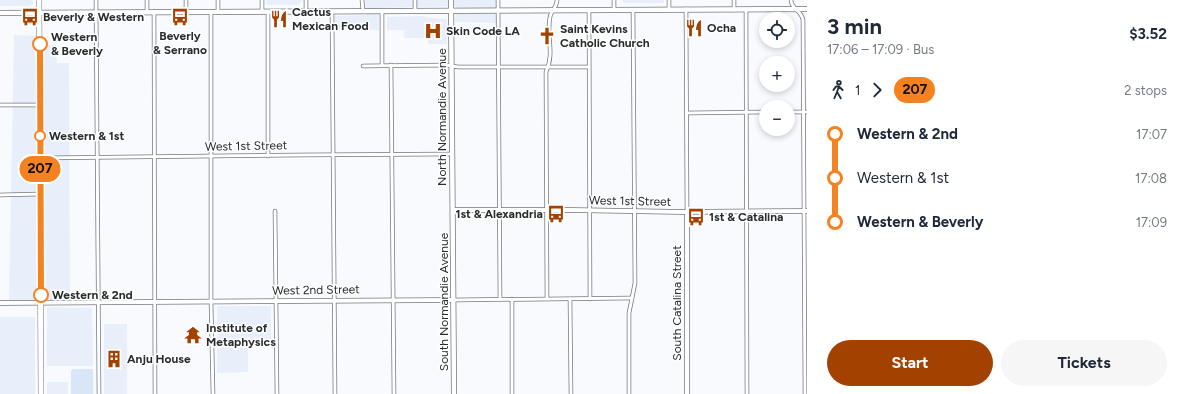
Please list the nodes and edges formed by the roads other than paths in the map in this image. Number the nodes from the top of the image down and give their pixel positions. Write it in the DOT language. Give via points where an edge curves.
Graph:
graph roads {
  1 [pos="40,0"];
  2 [pos="96,0"];
  3 [pos="147,0"];
  4 [pos="186,0"];
  5 [pos="218,0"];
  6 [pos="262,0"];
  7 [pos="306,0"];
  8 [pos="362,0"];
  9 [pos="415,0"];
  10 [pos="451,0"];
  11 [pos="498,0"];
  12 [pos="557,0"];
  13 [pos="614,0"];
  14 [pos="669,0"];
  15 [pos="734,0"];
  16 [pos="791,0"];
  17 [pos="669,9"];
  18 [pos="686,9"];
  19 [pos="796,9"];
  20 [pos="807,9"];
  21 [pos="452,10"];
  22 [pos="498,10"];
  23 [pos="553,10"];
  24 [pos="589,10"];
  25 [pos="614,10"];
  26 [pos="633,10"];
  27 [pos="734,10"];
  28 [pos="746,10"];
  29 [pos="306,11"];
  30 [pos="362,11"];
  31 [pos="382,11"];
  32 [pos="415,11"];
  33 [pos="147,12"];
  34 [pos="154,12"];
  35 [pos="186,12"];
  36 [pos="211,12"];
  37 [pos="218,12"];
  38 [pos="262,12"];
  39 [pos="268,12"];
  40 [pos="332,12"];
  41 [pos="0,13"];
  42 [pos="40,13"];
  43 [pos="96,13"];
  44 [pos="382,65"];
  45 [pos="391,65"];
  46 [pos="363,66"];
  47 [pos="452,66"];
  48 [pos="589,66"];
  49 [pos="499,67"];
  50 [pos="548,67"];
  51 [pos="40,104"];
  52 [pos="0,105"];
  53 [pos="759,112"];
  54 [pos="805,112"];
  55 [pos="687,113"];
  56 [pos="746,113"];
  57 [pos="452,154"];
  58 [pos="333,155"];
  59 [pos="392,155"];
  60 [pos="211,156"];
  61 [pos="268,156"];
  62 [pos="97,157"];
  63 [pos="155,157"];
  64 [pos="40,158"];
  65 [pos="40,194"];
  66 [pos="0,195"];
  67 [pos="453,210"];
  68 [pos="500,210"];
  69 [pos="546,210"];
  70 [pos="590,210"];
  71 [pos="275,211"];
  72 [pos="806,211"];
  73 [pos="634,212"];
  74 [pos="687,212"];
  75 [pos="746,212"];
  76 [pos="632,298"];
  77 [pos="500,299"];
  78 [pos="512,299"];
  79 [pos="547,299"];
  80 [pos="570,299"];
  81 [pos="590,299"];
  82 [pos="334,300"];
  83 [pos="394,300"];
  84 [pos="454,300"];
  85 [pos="155,301"];
  86 [pos="211,301"];
  87 [pos="276,301"];
  88 [pos="98,302"];
  89 [pos="0,303"];
  90 [pos="41,303"];
  91 [pos="41,394"];
  92 [pos="99,394"];
  93 [pos="155,394"];
  94 [pos="213,394"];
  95 [pos="277,394"];
  96 [pos="335,394"];
  97 [pos="394,394"];
  98 [pos="454,394"];
  99 [pos="512,394"];
  100 [pos="571,394"];
  101 [pos="629,394"];
  102 [pos="687,394"];
  103 [pos="747,394"];
  104 [pos="805,394"];
  1 -- 42 [label="main road"];
  2 -- 43 [label="street"];
  3 -- 33 [label="street"];
  4 -- 35 [label="street"];
  5 -- 37 [label="street"];
  6 -- 38 [label="street"];
  7 -- 29 [label="street"];
  8 -- 30 [label="street"];
  9 -- 32 [label="street"];
  10 -- 21 [label="main road, North Normandie Avenue"];
  11 -- 22 [label="street"];
  12 -- 23 [label="street"];
  13 -- 25 [label="street"];
  14 -- 17 [label="street"];
  15 -- 27 [label="street"];
  16 -- 19 [label="street" via="792,6"];
  17 -- 18 [label="main road"];
  17 -- 26 [label="main road"];
  18 -- 27 [label="main road"];
  18 -- 55 [label="street"];
  19 -- 20 [label="main road"];
  19 -- 28 [label="main road"];
  19 -- 54 [label="street" via="803,20"];
  21 -- 22 [label="main road"];
  21 -- 32 [label="main road"];
  21 -- 47 [label="main road, North Normandie Avenue"];
  22 -- 23 [label="main road"];
  22 -- 49 [label="street"];
  23 -- 24 [label="main road"];
  23 -- 50 [label="street" via="550,18"];
  24 -- 25 [label="main road"];
  24 -- 48 [label="street"];
  25 -- 26 [label="main road"];
  26 -- 73 [label="street"];
  27 -- 28 [label="main road"];
  28 -- 56 [label="street"];
  29 -- 39 [label="main road"];
  29 -- 40 [label="main road"];
  30 -- 31 [label="main road"];
  30 -- 40 [label="main road"];
  31 -- 32 [label="main road"];
  31 -- 44 [label="street"];
  33 -- 34 [label="main road"];
  33 -- 43 [label="main road"];
  34 -- 35 [label="main road"];
  34 -- 63 [label="street"];
  35 -- 36 [label="main road"];
  36 -- 37 [label="main road"];
  36 -- 60 [label="street"];
  37 -- 38 [label="main road"];
  38 -- 39 [label="main road"];
  39 -- 61 [label="street"];
  40 -- 58 [label="street"];
  41 -- 42 [label="main road"];
  42 -- 43 [label="main road"];
  42 -- 51 [label="main road"];
  43 -- 62 [label="street"];
  44 -- 45 [label="street"];
  44 -- 46 [label="street"];
  45 -- 47 [label="street"];
  45 -- 59 [label="street"];
  47 -- 49 [label="street"];
  47 -- 57 [label="main road, North Normandie Avenue"];
  48 -- 50 [label="street"];
  48 -- 70 [label="street"];
  49 -- 50 [label="street"];
  49 -- 68 [label="street"];
  50 -- 69 [label="street"];
  51 -- 52 [label="street"];
  51 -- 64 [label="main road"];
  53 -- 56 [label="street"];
  54 -- 72 [label="street"];
  55 -- 56 [label="street"];
  55 -- 74 [label="street"];
  56 -- 75 [label="street"];
  57 -- 59 [label="street, West 1st Street"];
  57 -- 67 [label="main road, North Normandie Avenue"];
  58 -- 59 [label="street, West 1st Street"];
  58 -- 61 [label="street, West 1st Street"];
  58 -- 82 [label="street"];
  59 -- 83 [label="street"];
  60 -- 61 [label="street, West 1st Street"];
  60 -- 63 [label="street, West 1st Street"];
  60 -- 86 [label="street"];
  62 -- 63 [label="street, West 1st Street"];
  62 -- 64 [label="street, West 1st Street"];
  62 -- 88 [label="street"];
  63 -- 85 [label="street"];
  64 -- 65 [label="main road"];
  65 -- 66 [label="street"];
  65 -- 90 [label="main road"];
  67 -- 68 [label="street, West 1st Street"];
  67 -- 84 [label="main road, South Normandie Avenue"];
  68 -- 69 [label="street, West 1st Street"];
  68 -- 77 [label="street"];
  69 -- 70 [label="street, West 1st Street"];
  69 -- 79 [label="street"];
  70 -- 73 [label="street, West 1st Street"];
  70 -- 81 [label="street"];
  71 -- 87 [label="street"];
  72 -- 75 [label="street, West 1st Street"];
  72 -- 104 [label="street"];
  73 -- 74 [label="street, West 1st Street"];
  73 -- 76 [label="street" via="635,283"];
  74 -- 75 [label="street, West 1st Street"];
  74 -- 102 [label="street, South Catalina Street"];
  75 -- 103 [label="street"];
  76 -- 81 [label="street, West 2nd Street"];
  76 -- 101 [label="street" via="629,313"];
  77 -- 78 [label="street, West 2nd Street"];
  77 -- 84 [label="street, West 2nd Street"];
  78 -- 79 [label="street, West 2nd Street"];
  78 -- 99 [label="street"];
  79 -- 80 [label="street, West 2nd Street"];
  80 -- 81 [label="street, West 2nd Street"];
  80 -- 100 [label="street"];
  82 -- 83 [label="street, West 2nd Street"];
  82 -- 87 [label="street, West 2nd Street"];
  82 -- 96 [label="street"];
  83 -- 84 [label="street, West 2nd Street"];
  83 -- 97 [label="street"];
  84 -- 98 [label="main road, South Normandie Avenue"];
  85 -- 86 [label="street, West 2nd Street"];
  85 -- 88 [label="street, West 2nd Street"];
  85 -- 93 [label="street"];
  86 -- 87 [label="street, West 2nd Street"];
  86 -- 94 [label="street"];
  87 -- 95 [label="street"];
  88 -- 90 [label="street, West 2nd Street"];
  88 -- 92 [label="street"];
  89 -- 90 [label="street, West 2nd Street"];
  90 -- 91 [label="main road"];
}
